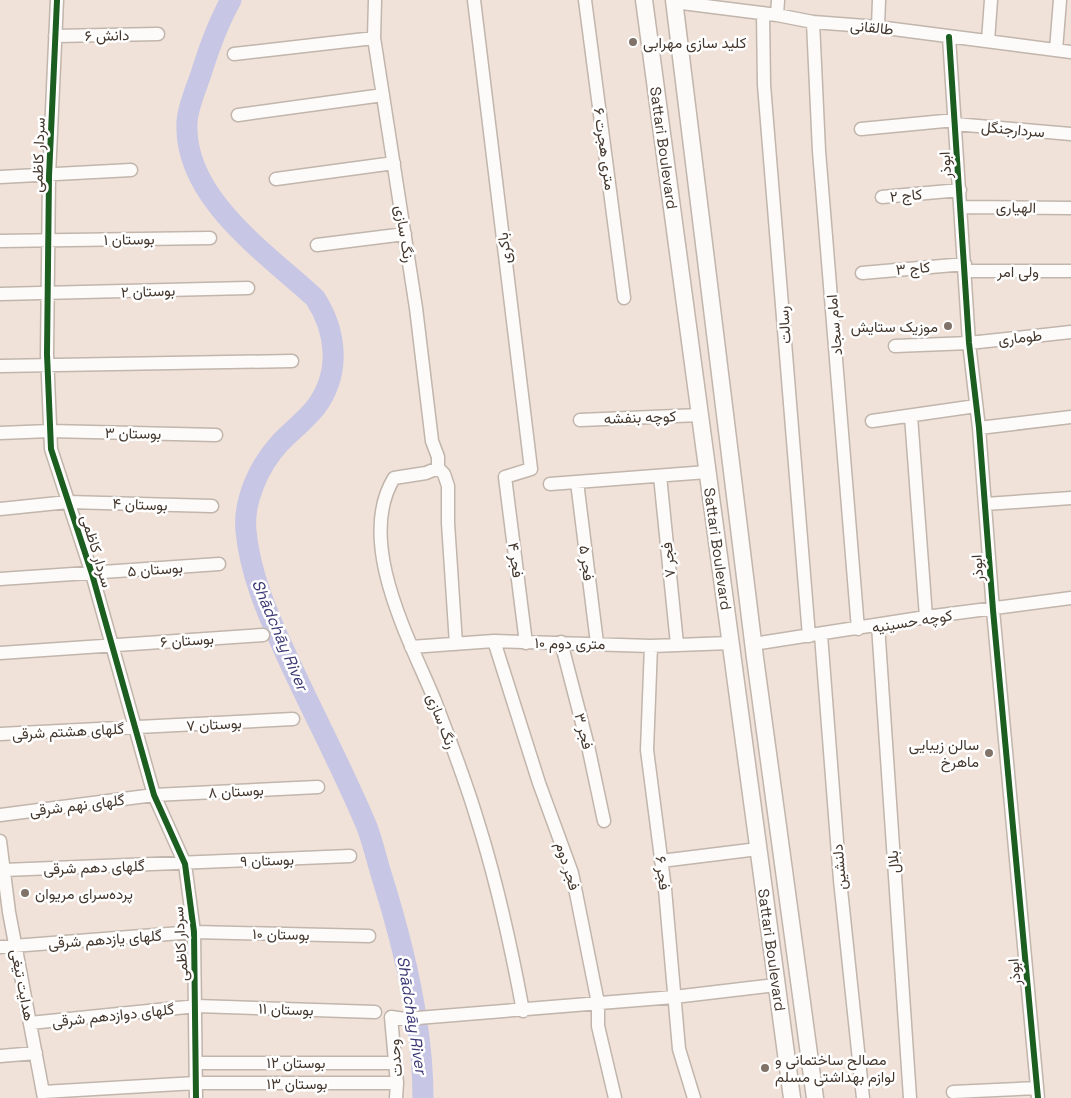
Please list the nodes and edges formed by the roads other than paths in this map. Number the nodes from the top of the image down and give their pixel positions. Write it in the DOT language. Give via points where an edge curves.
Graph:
graph roads {
  1 [pos="57,0"];
  2 [pos="375,0"];
  3 [pos="474,0"];
  4 [pos="585,0"];
  5 [pos="778,0"];
  6 [pos="880,0"];
  7 [pos="991,0"];
  8 [pos="1060,0"];
  9 [pos="674,2"];
  10 [pos="644,3"];
  11 [pos="698,3"];
  12 [pos="763,13"];
  13 [pos="777,15"];
  14 [pos="812,22"];
  15 [pos="878,27"];
  16 [pos="158,34"];
  17 [pos="55,36"];
  18 [pos="949,37"];
  19 [pos="374,38"];
  20 [pos="988,41"];
  21 [pos="1056,50"];
  22 [pos="1071,52"];
  23 [pos="234,54"];
  24 [pos="383,95"];
  25 [pos="238,115"];
  26 [pos="955,122"];
  27 [pos="861,129"];
  28 [pos="1071,134"];
  29 [pos="394,163"];
  30 [pos="131,170"];
  31 [pos="49,176"];
  32 [pos="0,178"];
  33 [pos="276,180"];
  34 [pos="960,190"];
  35 [pos="882,197"];
  36 [pos="962,206"];
  37 [pos="1071,208"];
  38 [pos="405,234"];
  39 [pos="210,238"];
  40 [pos="48,240"];
  41 [pos="0,241"];
  42 [pos="317,245"];
  43 [pos="965,267"];
  44 [pos="1071,271"];
  45 [pos="862,273"];
  46 [pos="248,288"];
  47 [pos="0,294"];
  48 [pos="48,295"];
  49 [pos="624,298"];
  50 [pos="1071,332"];
  51 [pos="969,342"];
  52 [pos="895,346"];
  53 [pos="292,361"];
  54 [pos="47,365"];
  55 [pos="0,366"];
  56 [pos="976,406"];
  57 [pos="700,415"];
  58 [pos="911,416"];
  59 [pos="1071,417"];
  60 [pos="580,420"];
  61 [pos="872,421"];
  62 [pos="979,428"];
  63 [pos="50,431"];
  64 [pos="0,433"];
  65 [pos="216,434"];
  66 [pos="438,468"];
  67 [pos="708,472"];
  68 [pos="660,476"];
  69 [pos="504,477"];
  70 [pos="577,482"];
  71 [pos="550,484"];
  72 [pos="1071,498"];
  73 [pos="68,502"];
  74 [pos="986,504"];
  75 [pos="212,506"];
  76 [pos="0,508"];
  77 [pos="219,564"];
  78 [pos="92,574"];
  79 [pos="0,579"];
  80 [pos="1071,598"];
  81 [pos="993,610"];
  82 [pos="926,617"];
  83 [pos="751,625"];
  84 [pos="878,625"];
  85 [pos="858,629"];
  86 [pos="263,635"];
  87 [pos="729,636"];
  88 [pos="815,636"];
  89 [pos="494,642"];
  90 [pos="561,642"];
  91 [pos="526,643"];
  92 [pos="597,643"];
  93 [pos="456,644"];
  94 [pos="677,644"];
  95 [pos="111,646"];
  96 [pos="411,646"];
  97 [pos="652,646"];
  98 [pos="754,651"];
  99 [pos="0,654"];
  100 [pos="732,662"];
  101 [pos="293,719"];
  102 [pos="136,728"];
  103 [pos="0,734"];
  104 [pos="318,787"];
  105 [pos="154,795"];
  106 [pos="0,815"];
  107 [pos="604,821"];
  108 [pos="0,842"];
  109 [pos="758,849"];
  110 [pos="350,856"];
  111 [pos="661,861"];
  112 [pos="2,862"];
  113 [pos="185,864"];
  114 [pos="194,932"];
  115 [pos="369,936"];
  116 [pos="15,945"];
  117 [pos="0,947"];
  118 [pos="776,985"];
  119 [pos="674,998"];
  120 [pos="598,1003"];
  121 [pos="197,1006"];
  122 [pos="523,1011"];
  123 [pos="375,1012"];
  124 [pos="30,1023"];
  125 [pos="36,1053"];
  126 [pos="0,1056"];
  127 [pos="197,1063"];
  128 [pos="395,1063"];
  129 [pos="196,1083"];
  130 [pos="397,1083"];
  131 [pos="953,1092"];
  132 [pos="1037,1093"];
  133 [pos="44,1095"];
  134 [pos="196,1098"];
  135 [pos="396,1098"];
  136 [pos="615,1098"];
  137 [pos="694,1098"];
  138 [pos="792,1098"];
  139 [pos="815,1098"];
  140 [pos="863,1098"];
  141 [pos="910,1098"];
  1 -- 17 [label="street, سردار کاظمی"];
  2 -- 19 [label="street, رنگ سازی"];
  3 -- 69 [label="street, باکری" via="531,469"];
  4 -- 49 [label="street, ۶ متری هجرت"];
  5 -- 13 [label="street"];
  6 -- 15 [label="street"];
  7 -- 20 [label="street"];
  8 -- 21 [label="street"];
  9 -- 10 [label="main road" via="667,15 659,18"];
  9 -- 11 [label="street, طالقانی"];
  9 -- 83 [label="main road, Sattari Boulevard"];
  10 -- 57 [label="main road, Sattari Boulevard"];
  11 -- 12 [label="street, طالقانی"];
  12 -- 13 [label="street, طالقانی"];
  12 -- 88 [label="street, رسالت" via="764,85"];
  13 -- 14 [label="street, طالقانی"];
  14 -- 15 [label="street, طالقانی"];
  14 -- 85 [label="street, امام سجاد" via="819,151"];
  15 -- 18 [label="street, طالقانی"];
  16 -- 17 [label="street, دانش ۶"];
  17 -- 31 [label="street, سردار کاظمی"];
  18 -- 20 [label="street, طالقانی"];
  18 -- 26 [label="street, ابوذر"];
  19 -- 23 [label="street"];
  19 -- 24 [label="street, رنگ سازی"];
  20 -- 21 [label="street, طالقانی"];
  21 -- 22 [label="street, طالقانی"];
  24 -- 25 [label="street"];
  24 -- 29 [label="street, رنگ سازی"];
  26 -- 27 [label="street, سردارجنگل"];
  26 -- 28 [label="street, سردارجنگل"];
  26 -- 34 [label="street, ابوذر"];
  29 -- 33 [label="street"];
  29 -- 38 [label="street, رنگ سازی"];
  30 -- 31 [label="street"];
  31 -- 32 [label="street"];
  31 -- 40 [label="street, سردار کاظمی"];
  34 -- 35 [label="street, کاج ۲"];
  34 -- 36 [label="street, ابوذر"];
  36 -- 37 [label="street, الهیاری"];
  36 -- 43 [label="street, ابوذر"];
  38 -- 42 [label="street"];
  38 -- 66 [label="street, رنگ سازی"];
  39 -- 40 [label="street, بوستان ۱"];
  40 -- 41 [label="street, بوستان ۱"];
  40 -- 48 [label="street, سردار کاظمی"];
  43 -- 44 [label="street, ولی امر"];
  43 -- 45 [label="street, کاج ۳"];
  43 -- 51 [label="street, ابوذر"];
  46 -- 48 [label="street, بوستان ۲"];
  47 -- 48 [label="street, بوستان ۲"];
  48 -- 54 [label="street, سردار کاظمی"];
  50 -- 51 [label="street, طوماری"];
  51 -- 52 [label="street, طوماری"];
  51 -- 56 [label="street, ابوذر"];
  53 -- 54 [label="street"];
  54 -- 55 [label="street"];
  54 -- 63 [label="street, سردار کاظمی"];
  56 -- 58 [label="street"];
  56 -- 62 [label="street, ابوذر"];
  57 -- 60 [label="street, کوچه بنفشه"];
  57 -- 67 [label="main road, Sattari Boulevard"];
  58 -- 61 [label="street"];
  58 -- 82 [label="street"];
  59 -- 62 [label="street"];
  62 -- 74 [label="street, ابوذر"];
  63 -- 64 [label="street, بوستان ۳"];
  63 -- 65 [label="street, بوستان ۳"];
  63 -- 73 [label="street, سردار کاظمی" via="51,449"];
  66 -- 93 [label="street, رنگ سازی" via="448,486"];
  66 -- 96 [label="street, رنگ سازی" via="394,478 380,524 383,558 391,590"];
  67 -- 68 [label="street"];
  67 -- 87 [label="main road, Sattari Boulevard"];
  68 -- 70 [label="street"];
  68 -- 94 [label="street, فجر ۷"];
  69 -- 91 [label="street, فجر ۴"];
  70 -- 71 [label="street"];
  70 -- 92 [label="street, فجر ۵"];
  72 -- 74 [label="street"];
  73 -- 75 [label="street, بوستان ۴"];
  73 -- 76 [label="street, بوستان ۴"];
  73 -- 78 [label="street, سردار کاظمی"];
  74 -- 81 [label="street, ابوذر"];
  77 -- 78 [label="street, بوستان ۵"];
  78 -- 79 [label="street, بوستان ۵"];
  78 -- 95 [label="street, سردار کاظمی"];
  80 -- 81 [label="street, کوچه حسینیه"];
  81 -- 82 [label="street, کوچه حسینیه"];
  81 -- 132 [label="street, ابوذر"];
  82 -- 84 [label="street, کوچه حسینیه"];
  83 -- 87 [label="main road" via="738,619"];
  83 -- 98 [label="main road, Sattari Boulevard"];
  84 -- 85 [label="street, کوچه حسینیه"];
  84 -- 141 [label="street, بلال"];
  85 -- 88 [label="street, کوچه حسینیه"];
  86 -- 95 [label="street, بوستان ۶"];
  87 -- 94 [label="street, ۱۰ متری دوم"];
  87 -- 100 [label="main road, Sattari Boulevard"];
  88 -- 98 [label="street, کوچه حسینیه"];
  88 -- 140 [label="street, دلنشین"];
  89 -- 91 [label="street, ۱۰ متری دوم"];
  89 -- 93 [label="street, ۱۰ متری دوم"];
  89 -- 120 [label="street, فجر دوم" via="572,873"];
  90 -- 91 [label="street, ۱۰ متری دوم"];
  90 -- 92 [label="street, ۱۰ متری دوم"];
  90 -- 107 [label="street, فجر ۳"];
  92 -- 97 [label="street, ۱۰ متری دوم"];
  93 -- 96 [label="street, ۱۰ متری دوم"];
  94 -- 97 [label="street, ۱۰ متری دوم"];
  95 -- 99 [label="street, بوستان ۶"];
  95 -- 102 [label="street, سردار کاظمی"];
  96 -- 122 [label="street, رنگ سازی" via="477,818 506,918"];
  97 -- 111 [label="street, فجر ۶" via="647,750"];
  98 -- 100 [label="main road" via="746,667"];
  98 -- 139 [label="main road, Sattari Boulevard"];
  100 -- 109 [label="main road, Sattari Boulevard"];
  101 -- 102 [label="street, بوستان ۷"];
  102 -- 103 [label="street, گلهای هشتم شرقی"];
  102 -- 105 [label="street, سردار کاظمی"];
  104 -- 105 [label="street, بوستان ۸"];
  105 -- 106 [label="street, گلهای نهم شرقی"];
  105 -- 113 [label="street, سردار کاظمی"];
  108 -- 112 [label="street, هدایت تیغی"];
  109 -- 111 [label="street"];
  109 -- 118 [label="main road, Sattari Boulevard"];
  110 -- 113 [label="street, بوستان ۹"];
  111 -- 119 [label="street, فجر ۶"];
  112 -- 113 [label="street, گلهای دهم شرقی"];
  112 -- 116 [label="street, هدایت تیغی"];
  113 -- 114 [label="street, سردار کاظمی"];
  114 -- 115 [label="street, بوستان ۱۰"];
  114 -- 116 [label="street, گلهای یازدهم شرقی"];
  114 -- 121 [label="street, سردار کاظمی"];
  116 -- 117 [label="street, گلهای یازدهم شرقی"];
  116 -- 124 [label="street, هدایت تیغی"];
  118 -- 119 [label="street"];
  118 -- 138 [label="main road, Sattari Boulevard"];
  119 -- 120 [label="street"];
  119 -- 137 [label="street, فجر ۶" via="679,1049"];
  120 -- 122 [label="street"];
  120 -- 136 [label="street, فجر دوم" via="598,1026"];
  121 -- 123 [label="street, بوستان ۱۱"];
  121 -- 124 [label="street, گلهای دوازدهم شرقی"];
  121 -- 127 [label="street, سردار کاظمی"];
  122 -- 128 [label="street, وحدت" via="405,1019 391,1017"];
  124 -- 125 [label="street, هدایت تیغی"];
  125 -- 126 [label="street"];
  125 -- 133 [label="street, هدایت تیغی"];
  127 -- 128 [label="street, بوستان ۱۲"];
  127 -- 129 [label="street, سردار کاظمی"];
  128 -- 130 [label="street, وحدت"];
  129 -- 130 [label="street, بوستان ۱۳"];
  129 -- 133 [label="street, بوستان ۱۳"];
  129 -- 134 [label="street, سردار کاظمی"];
  130 -- 135 [label="street, وحدت"];
  131 -- 132 [label="street"];
}
